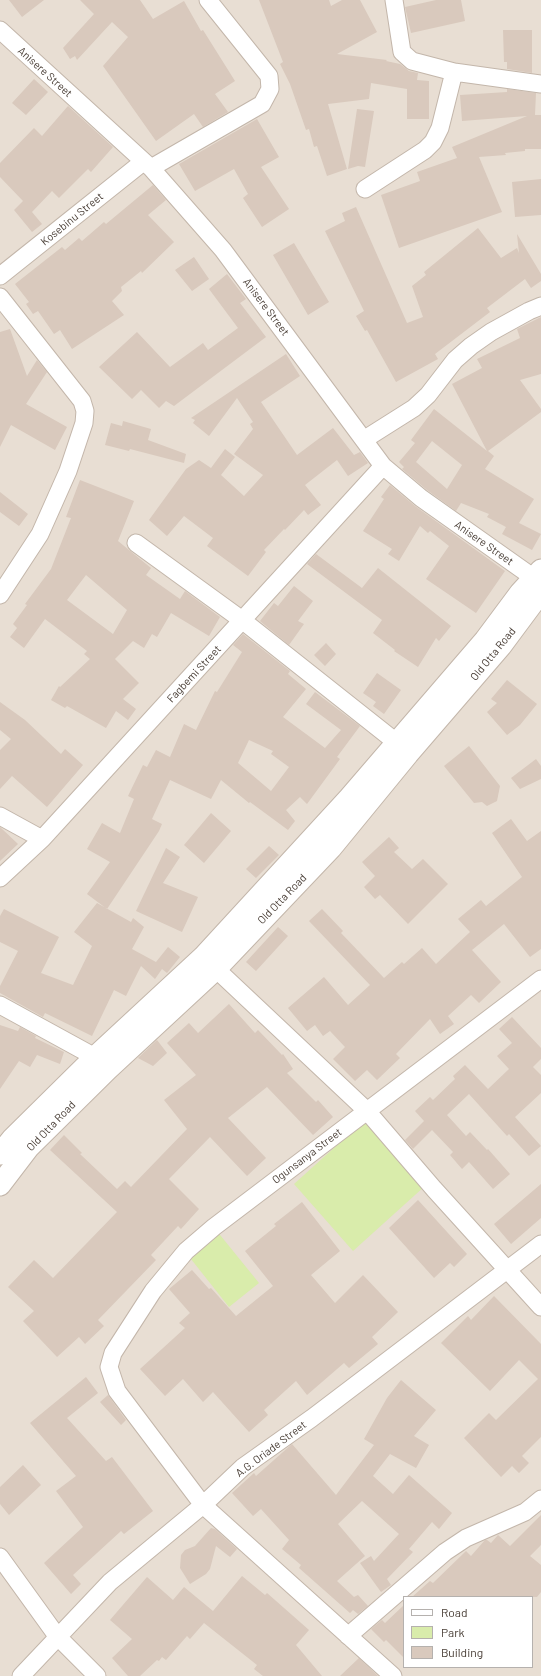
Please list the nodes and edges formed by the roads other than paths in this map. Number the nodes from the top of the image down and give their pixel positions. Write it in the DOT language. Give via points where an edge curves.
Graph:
graph roads {
  1 [pos="208,0"];
  2 [pos="394,0"];
  3 [pos="0,30"];
  4 [pos="454,72"];
  5 [pos="541,84"];
  6 [pos="147,165"];
  7 [pos="365,189"];
  8 [pos="0,276"];
  9 [pos="0,297"];
  10 [pos="541,306"];
  11 [pos="365,439"];
  12 [pos="384,466"];
  13 [pos="136,543"];
  14 [pos="539,580"];
  15 [pos="0,595"];
  16 [pos="242,620"];
  17 [pos="396,742"];
  18 [pos="356,804"];
  19 [pos="0,816"];
  20 [pos="42,839"];
  21 [pos="0,878"];
  22 [pos="216,970"];
  23 [pos="541,978"];
  24 [pos="0,1005"];
  25 [pos="95,1057"];
  26 [pos="367,1111"];
  27 [pos="0,1154"];
  28 [pos="0,1185"];
  29 [pos="541,1244"];
  30 [pos="508,1271"];
  31 [pos="541,1307"];
  32 [pos="541,1499"];
  33 [pos="203,1505"];
  34 [pos="0,1557"];
  35 [pos="57,1636"];
  36 [pos="348,1636"];
  37 [pos="21,1676"];
  38 [pos="97,1676"];
  39 [pos="393,1676"];
  1 -- 6 [label="street, Kosebinu Street" via="269,76 270,90 262,104"];
  2 -- 4 [label="street" via="402,52 412,61"];
  3 -- 6 [label="street, Anisere Street"];
  4 -- 5 [label="street"];
  4 -- 7 [label="street" via="440,128 433,142 425,150"];
  6 -- 8 [label="street, Kosebinu Street"];
  6 -- 11 [label="street, Anisere Street" via="223,250"];
  9 -- 15 [label="street" via="82,401 85,411 84,422 68,471 40,534"];
  10 -- 11 [label="street" via="491,332 471,346 455,360 428,395 414,408"];
  11 -- 12 [label="street, Anisere Street"];
  12 -- 14 [label="street, Anisere Street" via="421,498"];
  12 -- 16 [label="street, Fagbemi Street"];
  13 -- 16 [label="street"];
  14 -- 17 [label="street, Old Otta Road" via="520,593 485,640"];
  14 -- 18 [label="street, Old Otta Road" via="501,646 408,754"];
  16 -- 17 [label="street"];
  16 -- 20 [label="street, Fagbemi Street"];
  17 -- 18 [label="street, Old Otta Road"];
  18 -- 22 [label="street, Old Otta Road" via="331,848"];
  18 -- 25 [label="street, Old Otta Road" via="203,957"];
  19 -- 20 [label="street"];
  20 -- 21 [label="street, Fagbemi Street"];
  22 -- 26 [label="street"];
  22 -- 28 [label="street, Old Otta Road" via="108,1069 29,1147"];
  23 -- 26 [label="street, Ogunsanya Street"];
  24 -- 25 [label="street"];
  25 -- 27 [label="street, Old Otta Road"];
  26 -- 30 [label="street"];
  26 -- 33 [label="street, Ogunsanya Street" via="214,1226 186,1251 153,1291 113,1353 110,1367 117,1390"];
  29 -- 30 [label="street, A.G. Oriade Street"];
  30 -- 31 [label="street"];
  30 -- 33 [label="street, A.G. Oriade Street" via="243,1467"];
  32 -- 36 [label="street" via="525,1512 466,1538 445,1552"];
  33 -- 35 [label="street, A.G. Oriade Street" via="110,1582"];
  33 -- 36 [label="street"];
  34 -- 35 [label="street"];
  35 -- 37 [label="street, A.G. Oriade Street"];
  35 -- 38 [label="street"];
  36 -- 39 [label="street"];
}
